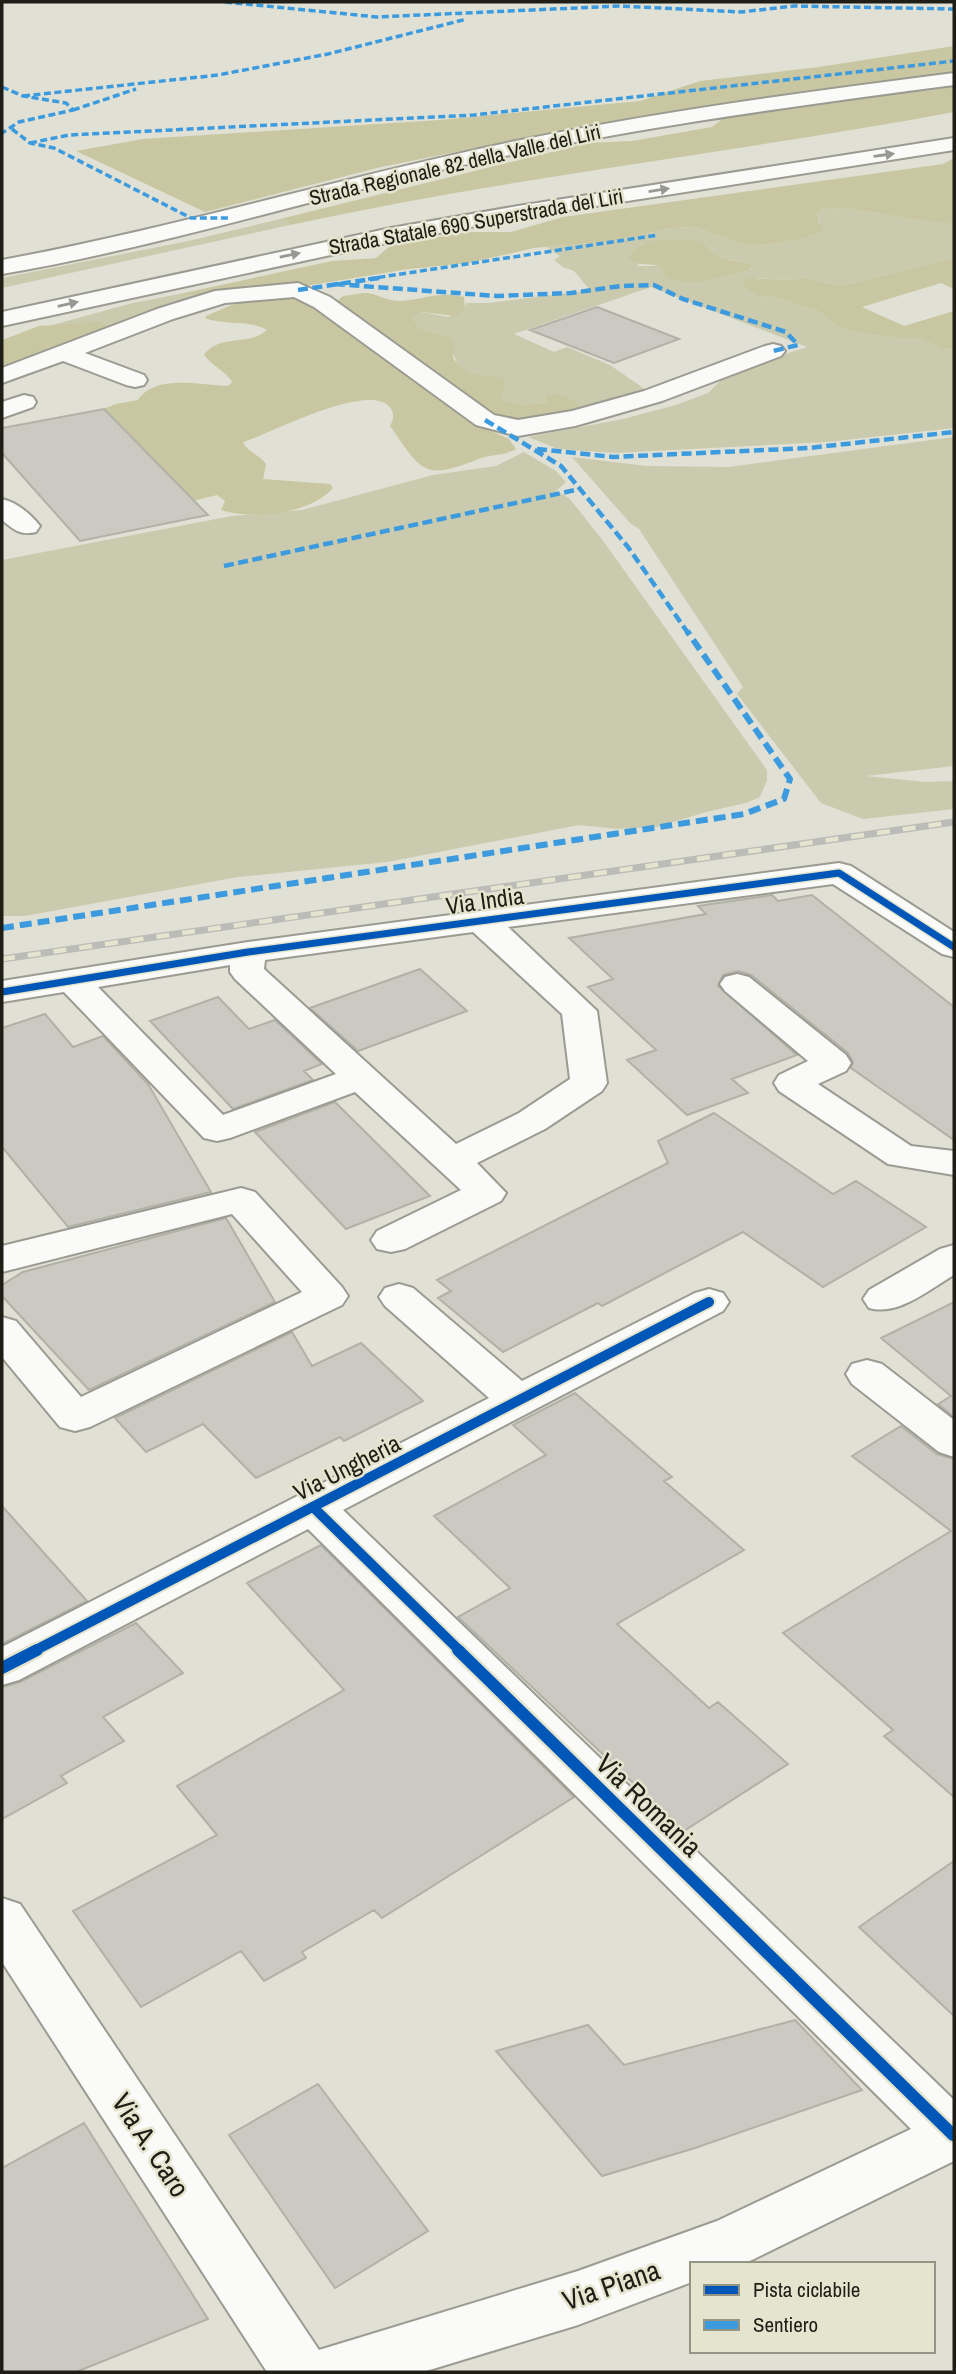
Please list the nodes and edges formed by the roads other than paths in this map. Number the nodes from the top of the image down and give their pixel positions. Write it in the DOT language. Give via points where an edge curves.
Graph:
graph roads {
  1 [pos="954,79"];
  2 [pos="954,127"];
  3 [pos="954,144"];
  4 [pos="330,227"];
  5 [pos="2,267"];
  6 [pos="50,287"];
  7 [pos="2,299"];
  8 [pos="2,319"];
  9 [pos="773,351"];
  10 [pos="63,353"];
  11 [pos="2,376"];
  12 [pos="135,380"];
  13 [pos="2,507"];
  14 [pos="26,526"];
  15 [pos="481,921"];
  16 [pos="954,947"];
  17 [pos="248,952"];
  18 [pos="73,981"];
  19 [pos="737,984"];
  20 [pos="2,992"];
  21 [pos="361,1077"];
  22 [pos="452,1160"];
  23 [pos="954,1163"];
  24 [pos="390,1240"];
  25 [pos="954,1258"];
  26 [pos="2,1259"];
  27 [pos="399,1297"];
  28 [pos="883,1299"];
  29 [pos="709,1302"];
  30 [pos="2,1330"];
  31 [pos="867,1374"];
  32 [pos="518,1401"];
  33 [pos="954,1441"];
  34 [pos="313,1507"];
  35 [pos="2,1668"];
  36 [pos="2,1919"];
  37 [pos="954,2135"];
  38 [pos="300,2372"];
  39 [pos="332,2372"];
  1 -- 5 [label="main road, Strada Regionale 82 della Valle del Liri" via="516,147 149,237"];
  2 -- 4 [label="main road, Strada Statale 690 Superstrada del Liri" via="542,189"];
  8 -- 3 [label="main road, Strada Statale 690 Superstrada del Liri, one-way" via="391,235"];
  6 -- 7 [label="main road"];
  9 -- 10 [label="main road" via="653,396 519,428 485,420 323,302 298,290 223,296"];
  10 -- 11 [label="main road"];
  10 -- 12 [label="main road"];
  13 -- 14 [label="main road"];
  15 -- 16 [label="main road, Via India" via="839,873"];
  15 -- 17 [label="main road, Via India"];
  15 -- 22 [label="main road" via="579,1011 589,1083 532,1121"];
  17 -- 18 [label="main road, Via India"];
  17 -- 21 [label="main road" via="247,972"];
  18 -- 20 [label="main road, Via India"];
  18 -- 21 [label="main road" via="217,1130"];
  19 -- 23 [label="main road" via="834,1063 792,1083 901,1156"];
  21 -- 22 [label="main road"];
  22 -- 24 [label="main road" via="487,1193"];
  25 -- 28 [label="main road"];
  26 -- 30 [label="main road" via="241,1200 328,1296 75,1417"];
  27 -- 32 [label="main road"];
  29 -- 32 [label="main road, Via Ungheria"];
  31 -- 33 [label="main road"];
  32 -- 34 [label="main road, Via Ungheria"];
  34 -- 35 [label="main road, Via Ungheria"];
  34 -- 37 [label="main road, Via Romania"];
  36 -- 38 [label="main road, Via A. Caro"];
  37 -- 39 [label="main road, Via Piana" via="734,2241 578,2298"];
}
